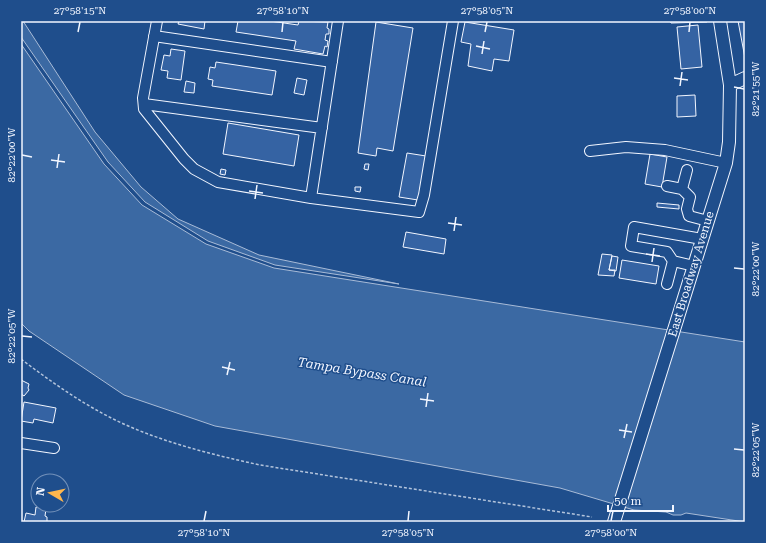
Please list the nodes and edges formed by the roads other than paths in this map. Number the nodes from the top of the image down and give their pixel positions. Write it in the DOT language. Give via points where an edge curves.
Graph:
graph roads {
  1 [pos="156,21"];
  2 [pos="338,21"];
  3 [pos="453,21"];
  4 [pos="720,21"];
  5 [pos="154,36"];
  6 [pos="332,62"];
  7 [pos="745,78"];
  8 [pos="730,85"];
  9 [pos="144,104"];
  10 [pos="322,128"];
  11 [pos="590,151"];
  12 [pos="726,163"];
  13 [pos="686,170"];
  14 [pos="667,186"];
  15 [pos="682,189"];
  16 [pos="311,198"];
  17 [pos="708,221"];
  18 [pos="702,239"];
  19 [pos="673,261"];
  20 [pos="694,266"];
  21 [pos="667,284"];
  22 [pos="21,443"];
  23 [pos="54,448"];
  24 [pos="615,521"];
  1 -- 5 [label="street"];
  2 -- 6 [label="street"];
  3 -- 16 [label="street" via="424,195 418,212"];
  4 -- 8 [label="main road, East Broadway Avenue"];
  5 -- 6 [label="street"];
  5 -- 9 [label="street"];
  6 -- 10 [label="street"];
  7 -- 8 [label="main road"];
  8 -- 12 [label="main road, East Broadway Avenue"];
  9 -- 10 [label="street"];
  9 -- 16 [label="street" via="144,109 194,169 218,182"];
  10 -- 16 [label="street"];
  11 -- 12 [label="street" via="626,147"];
  12 -- 17 [label="main road, East Broadway Avenue"];
  13 -- 15 [label="street"];
  14 -- 15 [label="street"];
  15 -- 17 [label="street" via="690,197 687,209 689,216"];
  17 -- 18 [label="main road, East Broadway Avenue"];
  18 -- 19 [label="street" via="634,227 631,246 667,252"];
  18 -- 20 [label="main road, East Broadway Avenue"];
  19 -- 20 [label="street"];
  19 -- 21 [label="street"];
  20 -- 24 [label="main road, East Broadway Avenue"];
  22 -- 23 [label="street"];
}
